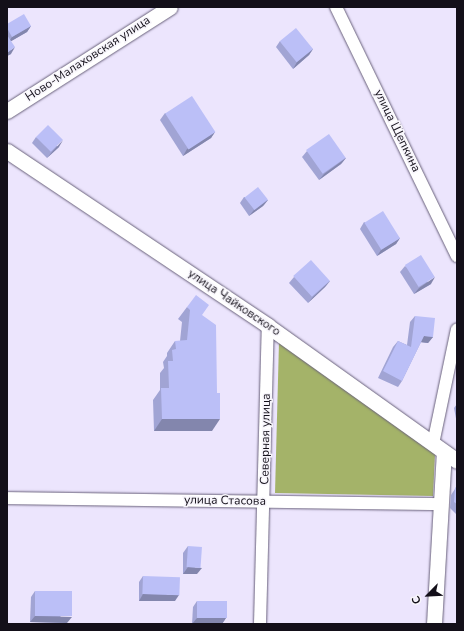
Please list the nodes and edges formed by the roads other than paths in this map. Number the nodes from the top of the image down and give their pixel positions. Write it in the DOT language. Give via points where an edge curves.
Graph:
graph roads {
  1 [pos="170,7"];
  2 [pos="336,7"];
  3 [pos="7,111"];
  4 [pos="7,151"];
  5 [pos="457,256"];
  6 [pos="268,326"];
  7 [pos="457,329"];
  8 [pos="439,448"];
  9 [pos="457,461"];
  10 [pos="7,498"];
  11 [pos="264,501"];
  12 [pos="442,504"];
  13 [pos="260,624"];
  14 [pos="434,624"];
  1 -- 3 [label="street, Ново-Малаховская улица"];
  2 -- 5 [label="street, улица Щепкина"];
  4 -- 6 [label="street, улица Чайковского"];
  6 -- 8 [label="street, улица Чайковского"];
  6 -- 11 [label="street, Северная улица"];
  7 -- 8 [label="street"];
  8 -- 9 [label="street, улица Чайковского"];
  8 -- 12 [label="street"];
  10 -- 11 [label="street, улица Стасова"];
  11 -- 12 [label="street, улица Стасова"];
  11 -- 13 [label="street, Северная улица"];
  12 -- 14 [label="street"];
}
